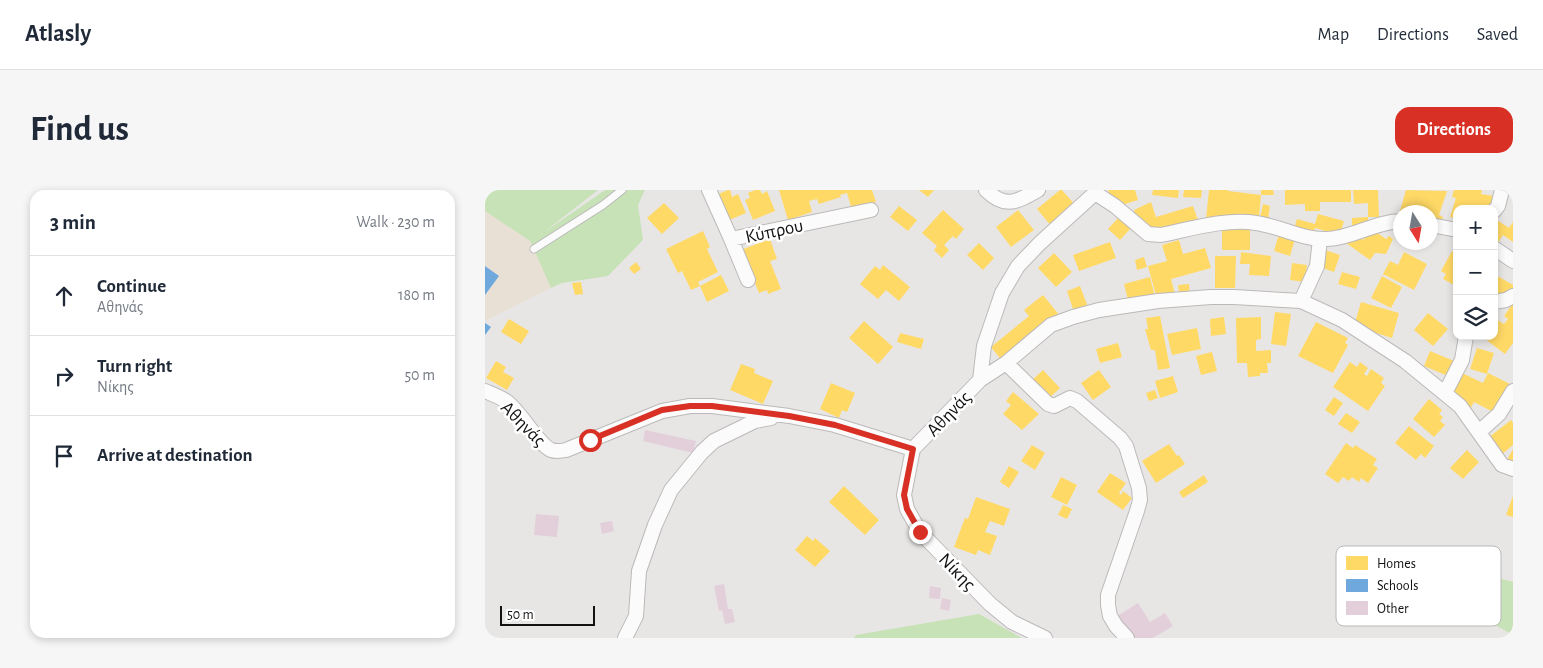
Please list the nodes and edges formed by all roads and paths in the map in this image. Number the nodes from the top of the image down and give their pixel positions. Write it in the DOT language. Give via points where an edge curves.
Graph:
graph roads {
  1 [pos="622,190"];
  2 [pos="709,190"];
  3 [pos="986,190"];
  4 [pos="1038,190"];
  5 [pos="1503,190"];
  6 [pos="1095,191"];
  7 [pos="1498,206"];
  8 [pos="871,210"];
  9 [pos="1393,222"];
  10 [pos="1438,226"];
  11 [pos="1453,229"];
  12 [pos="731,239"];
  13 [pos="1319,239"];
  14 [pos="534,249"];
  15 [pos="1497,250"];
  16 [pos="1513,261"];
  17 [pos="748,280"];
  18 [pos="1513,296"];
  19 [pos="1301,301"];
  20 [pos="1498,301"];
  21 [pos="1465,340"];
  22 [pos="1006,363"];
  23 [pos="980,380"];
  24 [pos="485,391"];
  25 [pos="1513,391"];
  26 [pos="1445,393"];
  27 [pos="789,416"];
  28 [pos="1479,432"];
  29 [pos="913,449"];
  30 [pos="1513,470"];
  31 [pos="625,638"];
  32 [pos="1045,638"];
  33 [pos="1127,638"];
  1 -- 14 [label="lane"];
  2 -- 12 [label="street, Κύπρου"];
  3 -- 4 [label="street" via="1008,202"];
  5 -- 7 [label="street"];
  6 -- 13 [label="street" via="1148,234 1161,235 1243,222"];
  6 -- 23 [label="street, Αθηνάς" via="1018,266 1002,293 984,346"];
  8 -- 12 [label="street, Κύπρου"];
  9 -- 13 [label="street" via="1331,239"];
  10 -- 11 [label="street"];
  12 -- 17 [label="street"];
  13 -- 19 [label="street" via="1317,266"];
  15 -- 16 [label="street"];
  18 -- 20 [label="street"];
  19 -- 22 [label="street" via="1211,297 1099,310 1051,325"];
  19 -- 26 [label="street" via="1342,320 1405,361"];
  21 -- 26 [label="street" via="1462,360"];
  22 -- 23 [label="street"];
  22 -- 33 [label="street" via="1048,404 1054,406 1070,398 1077,401 1126,446 1140,500 1108,595 1108,605 1110,616"];
  23 -- 29 [label="street, Αθηνάς"];
  24 -- 27 [label="street, Αθηνάς" via="506,400 545,446 558,452 662,410 712,406"];
  25 -- 28 [label="street" via="1499,414"];
  26 -- 28 [label="street" via="1460,406"];
  27 -- 29 [label="street, Αθηνάς" via="835,425"];
  27 -- 31 [label="street" via="755,421 714,442 671,490 639,571 636,616"];
  28 -- 30 [label="street" via="1502,465"];
  29 -- 32 [label="street, Νίκης" via="904,495 907,509 920,532 990,604 1012,622"];
}
